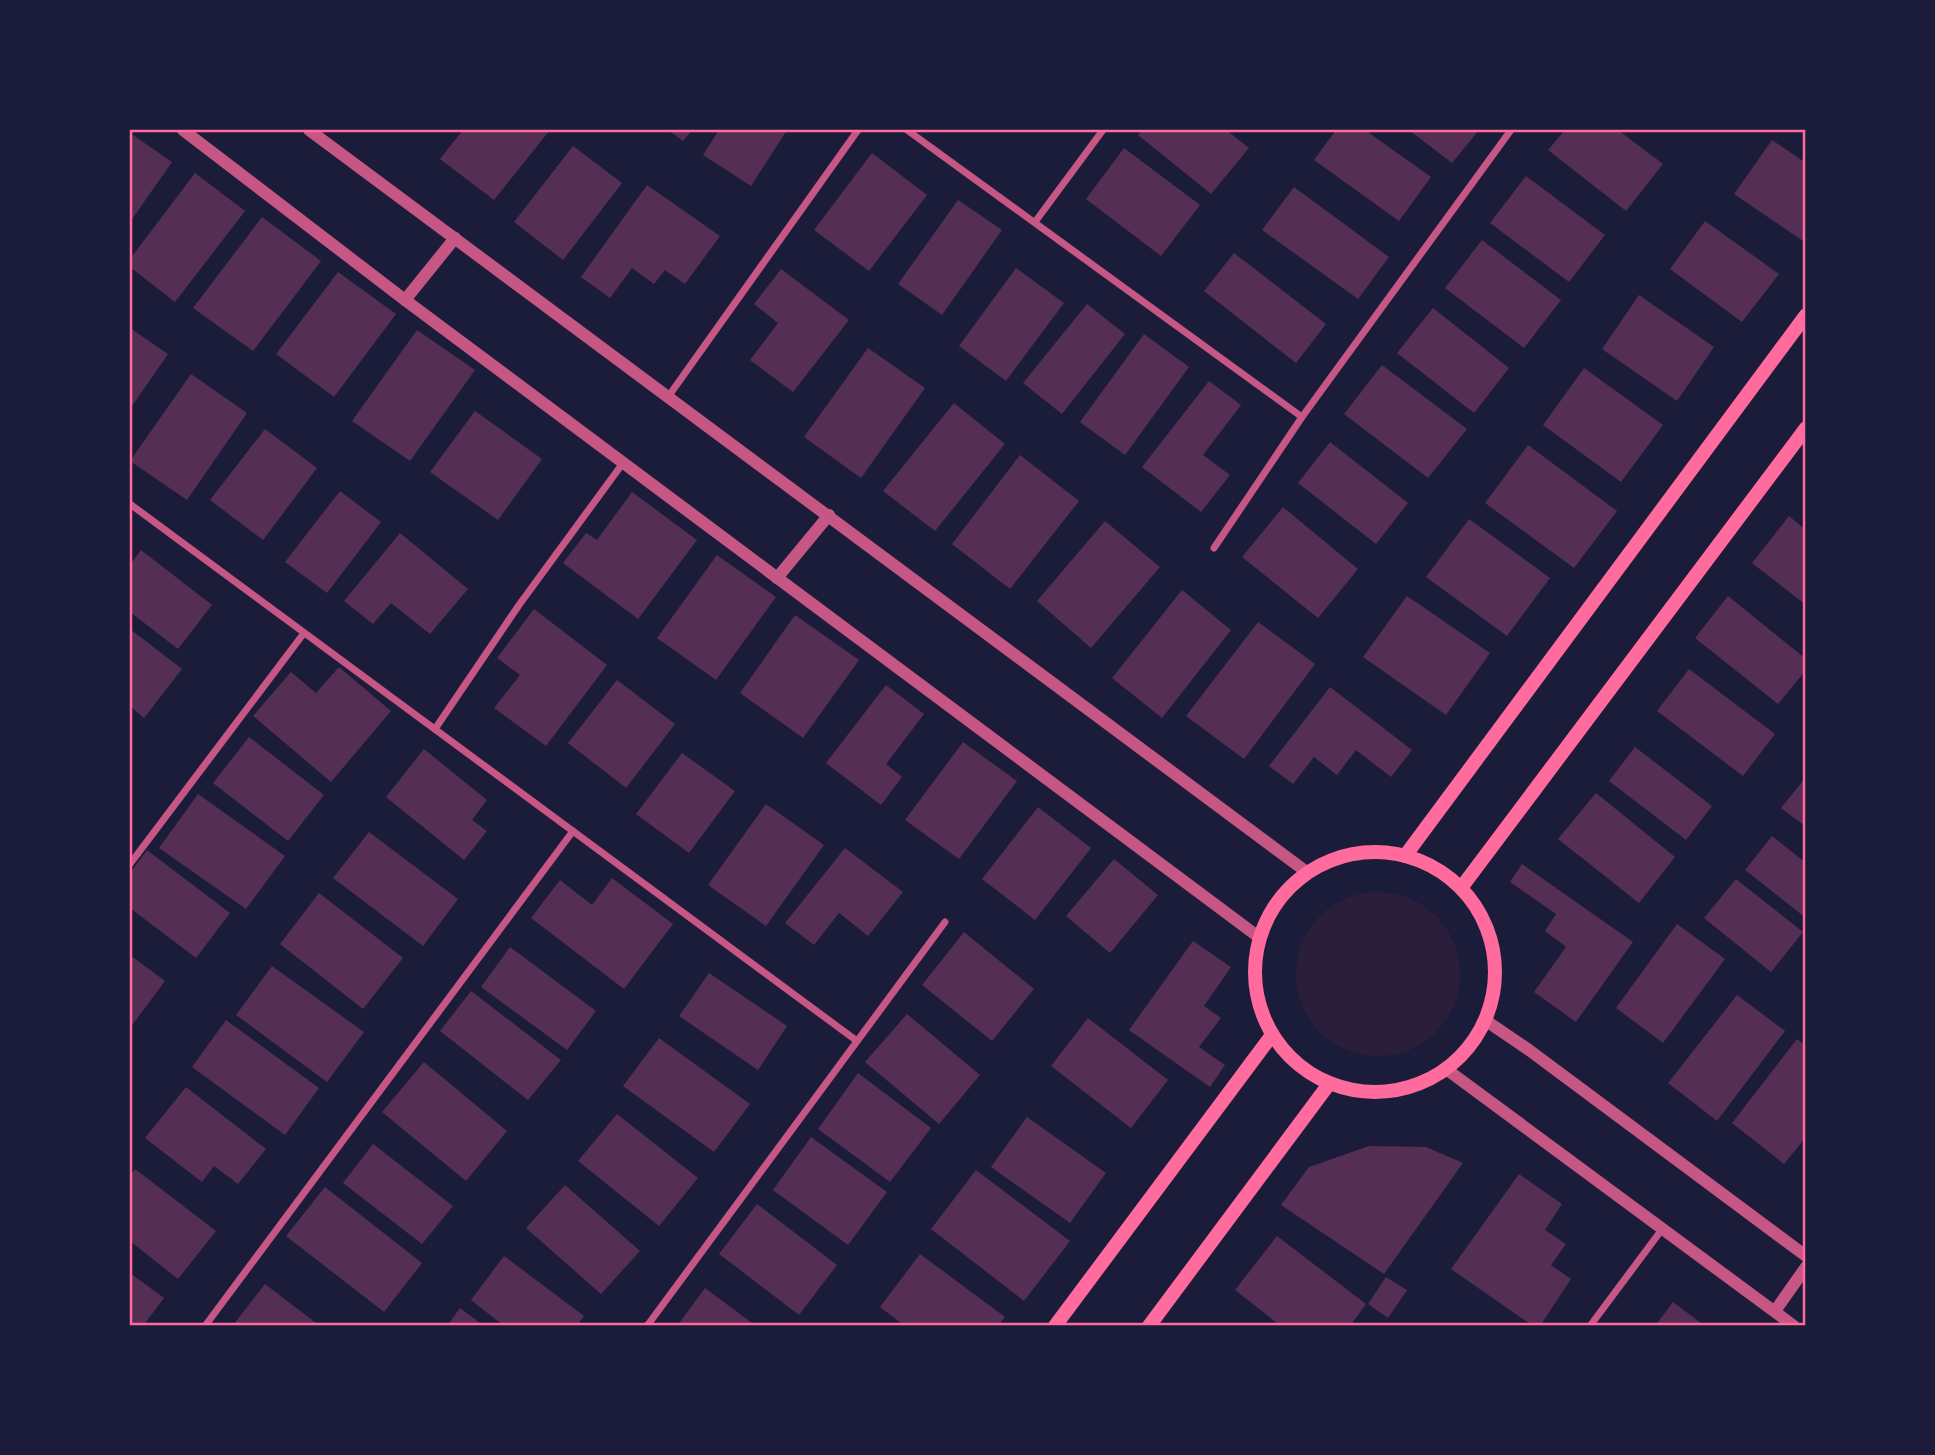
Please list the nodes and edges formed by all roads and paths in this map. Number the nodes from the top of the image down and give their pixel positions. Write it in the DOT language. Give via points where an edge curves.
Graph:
graph roads {
  1 [pos="183,130"];
  2 [pos="309,130"];
  3 [pos="858,130"];
  4 [pos="907,130"];
  5 [pos="1103,130"];
  6 [pos="1511,130"];
  7 [pos="1035,222"];
  8 [pos="455,238"];
  9 [pos="405,300"];
  10 [pos="1805,315"];
  11 [pos="668,397"];
  12 [pos="1302,417"];
  13 [pos="1805,428"];
  14 [pos="623,463"];
  15 [pos="130,504"];
  16 [pos="829,515"];
  17 [pos="1214,548"];
  18 [pos="777,578"];
  19 [pos="304,633"];
  20 [pos="435,729"];
  21 [pos="573,831"];
  22 [pos="1405,856"];
  23 [pos="130,864"];
  24 [pos="1308,873"];
  25 [pos="1461,888"];
  26 [pos="945,922"];
  27 [pos="1260,938"];
  28 [pos="1485,1020"];
  29 [pos="1272,1035"];
  30 [pos="857,1041"];
  31 [pos="1446,1069"];
  32 [pos="1329,1084"];
  33 [pos="1663,1228"];
  34 [pos="1805,1256"];
  35 [pos="1805,1267"];
  36 [pos="1775,1311"];
  37 [pos="205,1325"];
  38 [pos="647,1325"];
  39 [pos="1055,1325"];
  40 [pos="1149,1325"];
  41 [pos="1590,1325"];
  42 [pos="1794,1325"];
  1 -- 9 [label="street"];
  2 -- 8 [label="street"];
  3 -- 11 [label="street"];
  4 -- 7 [label="street"];
  5 -- 7 [label="street"];
  6 -- 12 [label="street"];
  7 -- 12 [label="street"];
  8 -- 9 [label="street"];
  8 -- 11 [label="street"];
  9 -- 14 [label="street"];
  10 -- 22 [label="main road"];
  11 -- 16 [label="street"];
  12 -- 17 [label="street"];
  13 -- 25 [label="main road"];
  14 -- 18 [label="street"];
  14 -- 20 [label="street"];
  15 -- 19 [label="street"];
  16 -- 18 [label="street"];
  16 -- 24 [label="street"];
  18 -- 27 [label="street"];
  19 -- 20 [label="street"];
  19 -- 23 [label="street"];
  20 -- 21 [label="street"];
  21 -- 30 [label="street"];
  21 -- 37 [label="street"];
  22 -- 24 [label="main road" via="1354,855"];
  22 -- 25 [label="main road" via="1436,869"];
  24 -- 27 [label="main road" via="1286,891"];
  25 -- 28 [label="main road" via="1487,928 1496,974"];
  26 -- 30 [label="street"];
  27 -- 29 [label="main road" via="1254,972 1258,1004"];
  28 -- 31 [label="main road" via="1469,1048"];
  28 -- 34 [label="street"];
  29 -- 32 [label="main road" via="1287,1055"];
  29 -- 39 [label="main road"];
  30 -- 38 [label="street"];
  31 -- 32 [label="main road" via="1419,1084 1390,1092"];
  31 -- 33 [label="street"];
  32 -- 40 [label="main road"];
  33 -- 36 [label="street"];
  33 -- 41 [label="street"];
  35 -- 36 [label="street"];
  36 -- 42 [label="street"];
}
